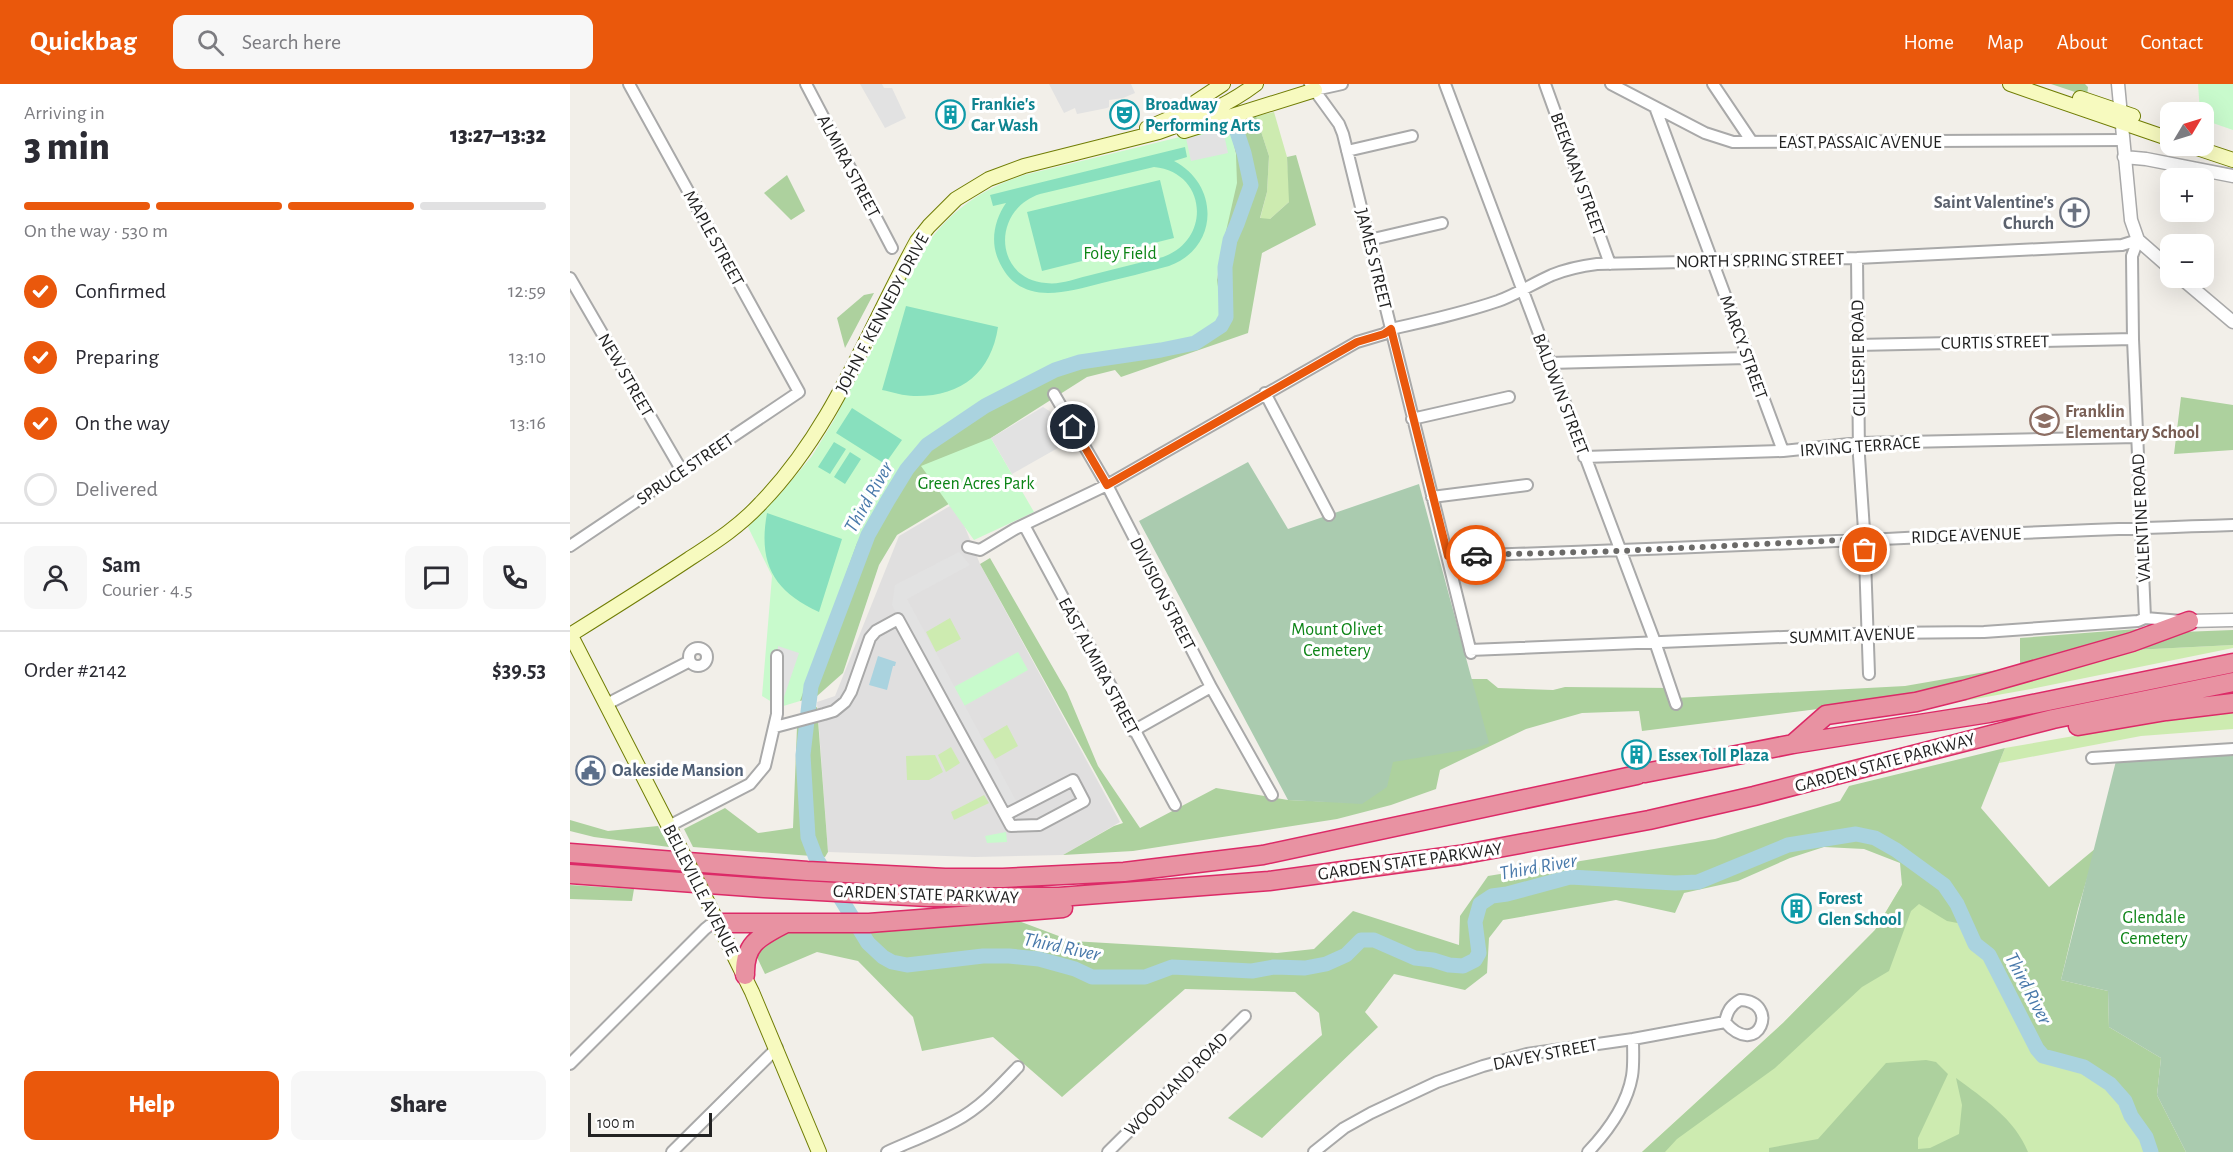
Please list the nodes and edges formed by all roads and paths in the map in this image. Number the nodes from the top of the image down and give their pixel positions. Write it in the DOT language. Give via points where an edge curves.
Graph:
graph roads {
  1 [pos="629,84"];
  2 [pos="806,84"];
  3 [pos="1223,84"];
  4 [pos="1242,84"];
  5 [pos="1256,84"];
  6 [pos="1342,84"];
  7 [pos="1445,84"];
  8 [pos="1545,84"];
  9 [pos="1611,84"];
  10 [pos="1713,84"];
  11 [pos="2010,84"];
  12 [pos="2038,84"];
  13 [pos="2118,84"];
  14 [pos="1313,87"];
  15 [pos="1655,107"];
  16 [pos="2121,117"];
  17 [pos="2160,127"];
  18 [pos="1126,135"];
  19 [pos="2160,135"];
  20 [pos="1412,136"];
  21 [pos="2123,140"];
  22 [pos="1752,142"];
  23 [pos="2214,145"];
  24 [pos="1097,149"];
  25 [pos="1347,151"];
  26 [pos="2233,152"];
  27 [pos="2214,154"];
  28 [pos="2124,157"];
  29 [pos="2233,160"];
  30 [pos="2233,176"];
  31 [pos="1442,223"];
  32 [pos="1369,240"];
  33 [pos="2138,240"];
  34 [pos="892,248"];
  35 [pos="1857,258"];
  36 [pos="2160,259"];
  37 [pos="1713,261"];
  38 [pos="1610,264"];
  39 [pos="570,278"];
  40 [pos="2193,288"];
  41 [pos="1522,291"];
  42 [pos="2233,322"];
  43 [pos="1391,329"];
  44 [pos="2133,339"];
  45 [pos="1857,345"];
  46 [pos="1747,358"];
  47 [pos="1549,363"];
  48 [pos="799,392"];
  49 [pos="1265,393"];
  50 [pos="1054,394"];
  51 [pos="1509,397"];
  52 [pos="1412,419"];
  53 [pos="2136,437"];
  54 [pos="1859,442"];
  55 [pos="1783,451"];
  56 [pos="1584,457"];
  57 [pos="682,471"];
  58 [pos="1107,485"];
  59 [pos="1527,485"];
  60 [pos="1432,497"];
  61 [pos="1329,515"];
  62 [pos="1024,525"];
  63 [pos="2233,525"];
  64 [pos="2142,528"];
  65 [pos="1865,539"];
  66 [pos="570,546"];
  67 [pos="968,547"];
  68 [pos="1620,551"];
  69 [pos="1448,556"];
  70 [pos="690,558"];
  71 [pos="2145,618"];
  72 [pos="2233,620"];
  73 [pos="2189,621"];
  74 [pos="570,634"];
  75 [pos="1868,634"];
  76 [pos="1655,642"];
  77 [pos="1470,651"];
  78 [pos="777,656"];
  79 [pos="690,661"];
  80 [pos="2233,663"];
  81 [pos="1869,674"];
  82 [pos="2233,682"];
  83 [pos="1210,687"];
  84 [pos="2233,703"];
  85 [pos="607,704"];
  86 [pos="1676,704"];
  87 [pos="775,727"];
  88 [pos="1133,731"];
  89 [pos="1793,744"];
  90 [pos="2233,749"];
  91 [pos="1937,750"];
  92 [pos="2092,758"];
  93 [pos="1272,795"];
  94 [pos="1174,806"];
  95 [pos="1005,815"];
  96 [pos="669,826"];
  97 [pos="570,844"];
  98 [pos="579,853"];
  99 [pos="570,873"];
  100 [pos="1269,881"];
  101 [pos="718,923"];
  102 [pos="784,923"];
  103 [pos="745,975"];
  104 [pos="1245,1016"];
  105 [pos="1725,1022"];
  106 [pos="1633,1039"];
  107 [pos="777,1048"];
  108 [pos="570,1064"];
  109 [pos="1018,1067"];
  110 [pos="672,1152"];
  111 [pos="819,1152"];
  112 [pos="887,1152"];
  113 [pos="1108,1152"];
  114 [pos="1314,1152"];
  115 [pos="1588,1152"];
  1 -- 48 [label="street, MAPLE STREET"];
  2 -- 34 [label="street, ALMIRA STREET"];
  3 -- 18 [label="main road" via="1173,117"];
  4 -- 18 [label="main road, JOHN F. KENNEDY DRIVE" via="1182,118"];
  5 -- 24 [label="main road, JOHN F. KENNEDY DRIVE" via="1184,124"];
  6 -- 14 [label="street"];
  7 -- 41 [label="street, BALDWIN STREET"];
  8 -- 38 [label="street, BEEKMAN STREET"];
  9 -- 15 [label="street, EAST PASSAIC AVENUE"];
  10 -- 22 [label="street"];
  11 -- 16 [label="main road"];
  12 -- 16 [label="main road"];
  13 -- 16 [label="street"];
  14 -- 24 [label="main road" via="1209,124"];
  14 -- 25 [label="street, JAMES STREET" via="1339,124"];
  15 -- 22 [label="street, EAST PASSAIC AVENUE" via="1719,138"];
  15 -- 37 [label="street, MARCY STREET"];
  16 -- 17 [label="main road"];
  16 -- 19 [label="main road"];
  16 -- 21 [label="street"];
  18 -- 70 [label="main road, JOHN F. KENNEDY DRIVE" via="1001,166 961,187 937,206 911,237 818,417 798,446 755,498"];
  20 -- 25 [label="street"];
  21 -- 22 [label="street, EAST PASSAIC AVENUE"];
  21 -- 28 [label="street"];
  23 -- 26 [label="main road"];
  24 -- 70 [label="main road, JOHN F. KENNEDY DRIVE" via="1003,172 971,189 942,212 917,241 824,420 795,464 740,523"];
  25 -- 32 [label="street, JAMES STREET"];
  27 -- 29 [label="main road"];
  28 -- 30 [label="street"];
  28 -- 33 [label="street" via="2131,220"];
  31 -- 32 [label="street"];
  32 -- 43 [label="street, JAMES STREET"];
  33 -- 35 [label="street, NORTH SPRING STREET" via="2122,245"];
  33 -- 36 [label="street"];
  33 -- 44 [label="street, VALENTINE ROAD" via="2132,256"];
  35 -- 37 [label="street, NORTH SPRING STREET"];
  35 -- 45 [label="street, GILLESPIE ROAD"];
  37 -- 38 [label="street, NORTH SPRING STREET"];
  37 -- 46 [label="street, MARCY STREET"];
  38 -- 41 [label="street, NORTH SPRING STREET" via="1577,267 1551,275"];
  39 -- 57 [label="street, NEW STREET"];
  40 -- 42 [label="street"];
  41 -- 43 [label="street, NORTH SPRING STREET" via="1470,310"];
  41 -- 47 [label="street, BALDWIN STREET"];
  43 -- 49 [label="street, NORTH SPRING STREET" via="1357,342"];
  43 -- 52 [label="street, JAMES STREET"];
  44 -- 45 [label="street, CURTIS STREET"];
  44 -- 53 [label="street, VALENTINE ROAD"];
  45 -- 54 [label="street, GILLESPIE ROAD"];
  46 -- 47 [label="street"];
  46 -- 55 [label="street, MARCY STREET"];
  47 -- 56 [label="street, BALDWIN STREET"];
  48 -- 57 [label="street, SPRUCE STREET"];
  49 -- 58 [label="street, NORTH SPRING STREET"];
  49 -- 61 [label="street"];
  50 -- 58 [label="street, DIVISION STREET"];
  51 -- 52 [label="street"];
  52 -- 60 [label="street, JAMES STREET"];
  53 -- 54 [label="street, IRVING TERRACE"];
  53 -- 64 [label="street, VALENTINE ROAD"];
  54 -- 55 [label="street, IRVING TERRACE"];
  54 -- 65 [label="street, GILLESPIE ROAD"];
  55 -- 56 [label="street, IRVING TERRACE"];
  56 -- 68 [label="street, BALDWIN STREET"];
  57 -- 66 [label="street, SPRUCE STREET"];
  58 -- 62 [label="street, NORTH SPRING STREET"];
  58 -- 83 [label="street, DIVISION STREET"];
  59 -- 60 [label="street"];
  60 -- 69 [label="street, JAMES STREET"];
  62 -- 67 [label="street, NORTH SPRING STREET" via="980,550"];
  62 -- 88 [label="street, EAST ALMIRA STREET"];
  63 -- 64 [label="street, RIDGE AVENUE"];
  64 -- 65 [label="street, RIDGE AVENUE"];
  64 -- 71 [label="street, VALENTINE ROAD"];
  65 -- 68 [label="street, RIDGE AVENUE"];
  65 -- 75 [label="street, GILLESPIE ROAD"];
  68 -- 69 [label="street, RIDGE AVENUE"];
  68 -- 76 [label="street, BALDWIN STREET"];
  69 -- 77 [label="street, JAMES STREET"];
  70 -- 74 [label="main road, JOHN F. KENNEDY DRIVE"];
  71 -- 73 [label="street, SUMMIT AVENUE"];
  71 -- 75 [label="street, SUMMIT AVENUE" via="1984,632"];
  72 -- 73 [label="street, SUMMIT AVENUE"];
  73 -- 89 [label="highway" via="2132,642 1964,690 1916,702 1826,715"];
  74 -- 85 [label="main road, BELLEVILLE AVENUE"];
  75 -- 76 [label="street, SUMMIT AVENUE"];
  75 -- 81 [label="street, GILLESPIE ROAD"];
  76 -- 77 [label="street, SUMMIT AVENUE"];
  76 -- 86 [label="street, BALDWIN STREET"];
  78 -- 87 [label="street"];
  79 -- 85 [label="street"];
  80 -- 89 [label="highway, GARDEN STATE PARKWAY" via="1989,713"];
  82 -- 91 [label="highway, GARDEN STATE PARKWAY" via="2053,719"];
  83 -- 88 [label="street"];
  83 -- 93 [label="street, DIVISION STREET"];
  84 -- 91 [label="highway"];
  85 -- 96 [label="main road, BELLEVILLE AVENUE"];
  87 -- 95 [label="street" via="834,711 845,702 870,638 898,619"];
  87 -- 96 [label="street" via="765,766 750,784"];
  88 -- 94 [label="street, EAST ALMIRA STREET"];
  89 -- 98 [label="highway, GARDEN STATE PARKWAY" via="1263,855 1101,873 945,878"];
  90 -- 92 [label="street"];
  91 -- 100 [label="highway, GARDEN STATE PARKWAY" via="1725,803 1556,839"];
  95 -- 95 [label="street" via="1073,780 1084,801 1039,825 1011,826"];
  96 -- 101 [label="main road, BELLEVILLE AVENUE, bridge"];
  97 -- 98 [label="highway"];
  99 -- 100 [label="highway, GARDEN STATE PARKWAY" via="928,897 1059,897"];
  100 -- 102 [label="highway" via="1147,901 869,923"];
  101 -- 102 [label="highway"];
  101 -- 103 [label="main road, BELLEVILLE AVENUE"];
  101 -- 108 [label="street" via="705,929"];
  102 -- 103 [label="highway" via="753,944 746,954"];
  103 -- 107 [label="main road, BELLEVILLE AVENUE"];
  104 -- 113 [label="street, WOODLAND ROAD"];
  105 -- 106 [label="street, DAVEY STREET"];
  106 -- 114 [label="street, DAVEY STREET" via="1527,1054 1437,1082 1344,1128"];
  106 -- 115 [label="street" via="1628,1090 1606,1131"];
  107 -- 110 [label="street"];
  107 -- 111 [label="main road, BELLEVILLE AVENUE"];
  109 -- 112 [label="street" via="970,1112"];
}
